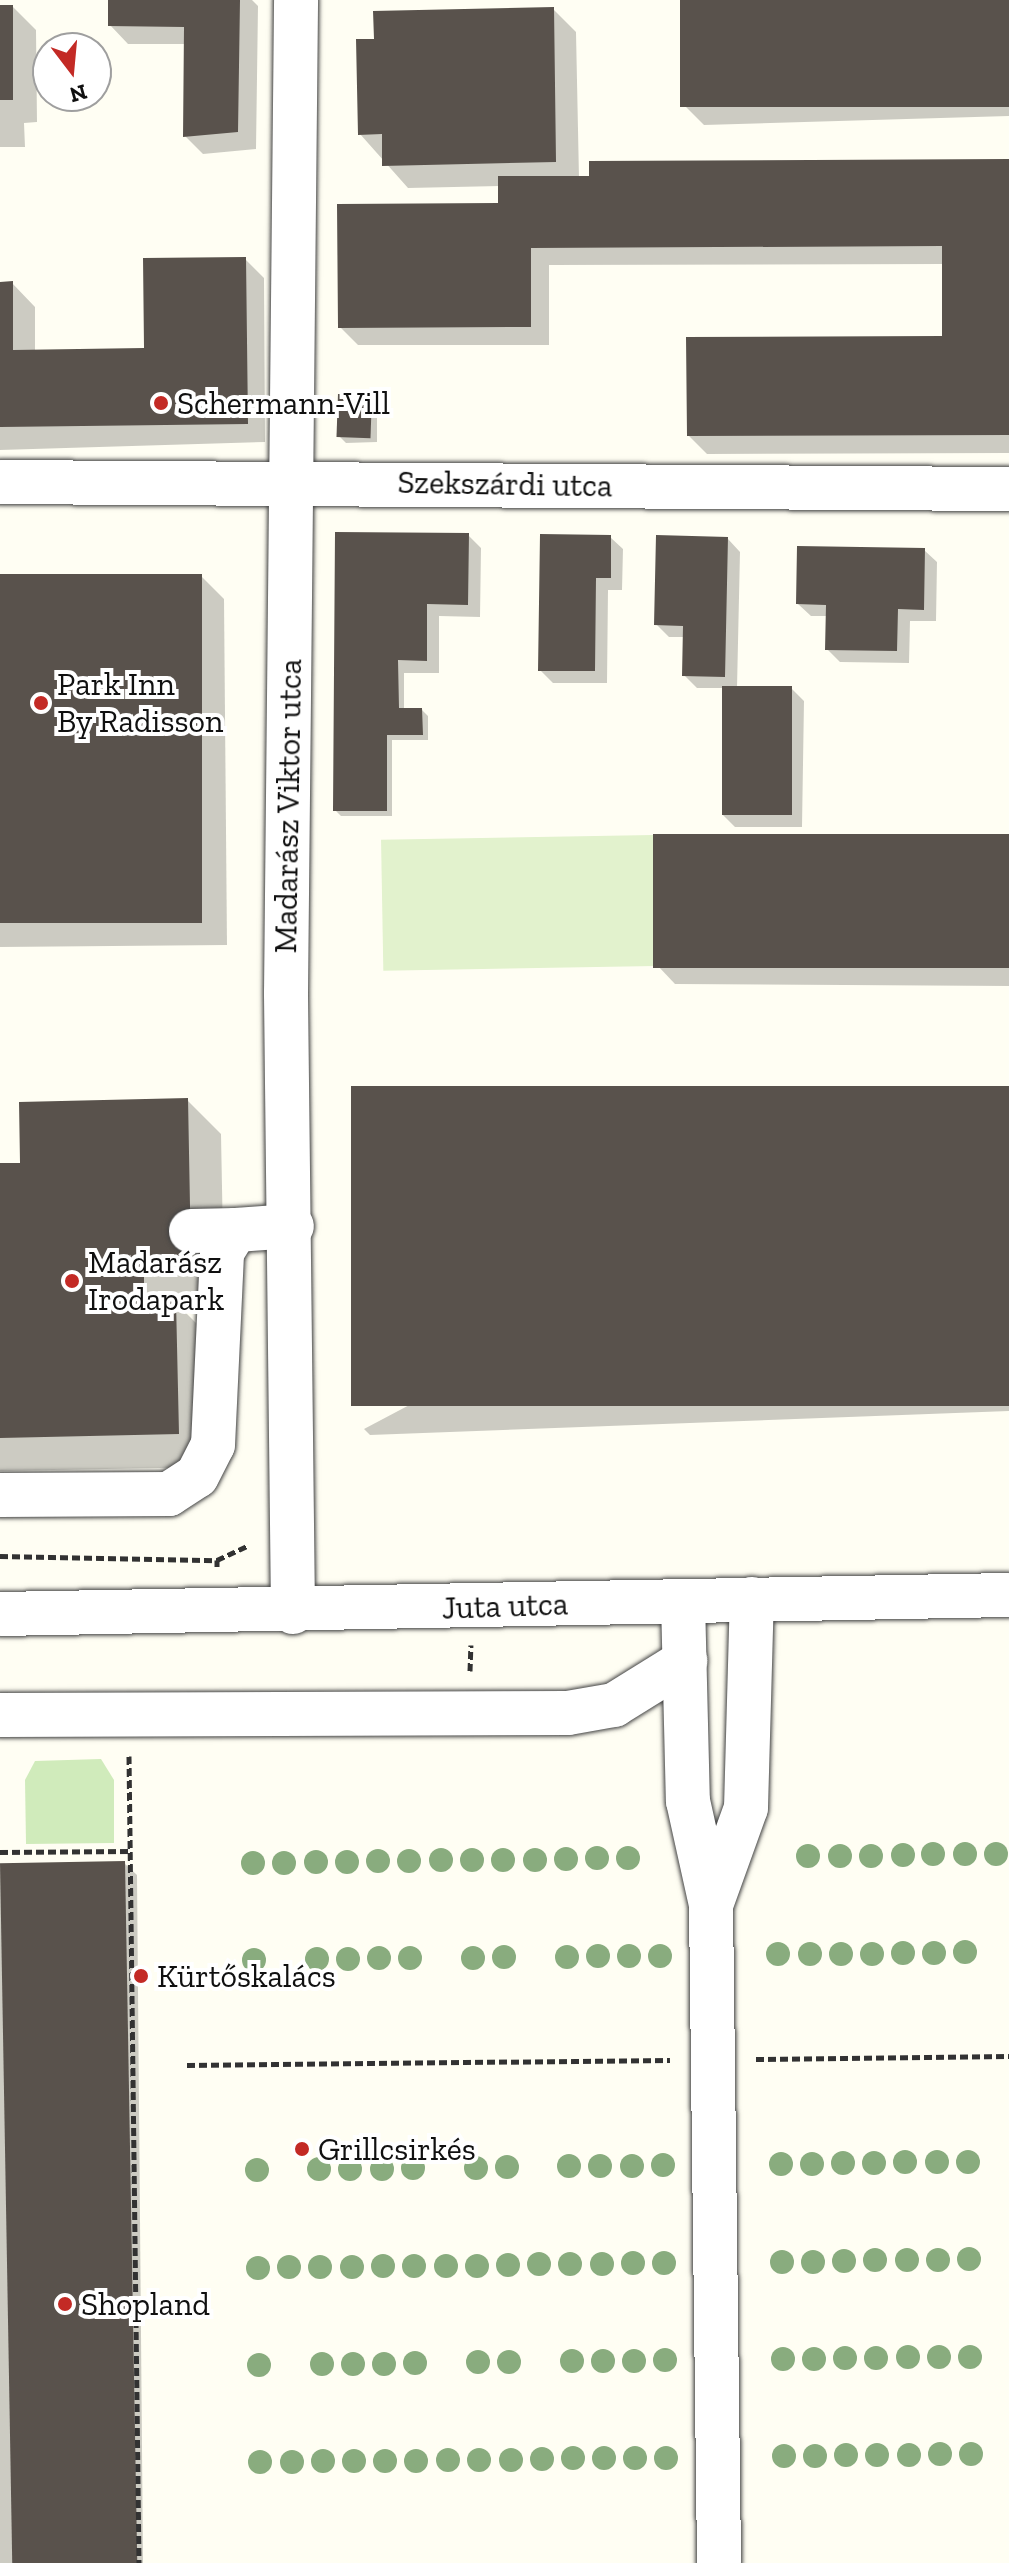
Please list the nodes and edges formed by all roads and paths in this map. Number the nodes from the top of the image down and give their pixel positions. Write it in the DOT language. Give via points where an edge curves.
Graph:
graph roads {
  1 [pos="296,0"];
  2 [pos="0,482"];
  3 [pos="292,482"];
  4 [pos="1009,489"];
  5 [pos="292,1226"];
  6 [pos="236,1230"];
  7 [pos="191,1231"];
  8 [pos="0,1495"];
  9 [pos="0,1556"];
  10 [pos="217,1560"];
  11 [pos="1009,1595"];
  12 [pos="752,1599"];
  13 [pos="683,1601"];
  14 [pos="293,1612"];
  15 [pos="0,1614"];
  16 [pos="486,1641"];
  17 [pos="685,1661"];
  18 [pos="455,1671"];
  19 [pos="0,1715"];
  20 [pos="129,1747"];
  21 [pos="132,1851"];
  22 [pos="0,1852"];
  23 [pos="711,1905"];
  24 [pos="1009,2056"];
  25 [pos="713,2059"];
  26 [pos="187,2065"];
  27 [pos="139,2563"];
  28 [pos="719,2563"];
  1 -- 3 [label="street, Madarász Viktor utca"];
  2 -- 3 [label="street, Szekszárdi utca"];
  3 -- 4 [label="street, Szekszárdi utca"];
  3 -- 5 [label="street, Madarász Viktor utca" via="286,993"];
  5 -- 6 [label="street"];
  5 -- 14 [label="street, Madarász Viktor utca"];
  6 -- 7 [label="street"];
  6 -- 8 [label="street" via="222,1252 213,1445 197,1476 169,1494"];
  9 -- 10 [label="path"];
  11 -- 12 [label="street, Juta utca"];
  12 -- 13 [label="street, Juta utca"];
  12 -- 23 [label="street" via="746,1808"];
  13 -- 14 [label="street, Juta utca"];
  13 -- 17 [label="street"];
  14 -- 15 [label="street, Juta utca"];
  16 -- 18 [label="path" via="472,1642 471,1671"];
  17 -- 19 [label="street" via="635,1695 592,1710"];
  17 -- 23 [label="street" via="688,1801"];
  20 -- 21 [label="path"];
  21 -- 22 [label="path"];
  21 -- 27 [label="path"];
  23 -- 25 [label="street"];
  24 -- 25 [label="path"];
  25 -- 26 [label="path"];
  25 -- 28 [label="street"];
}
